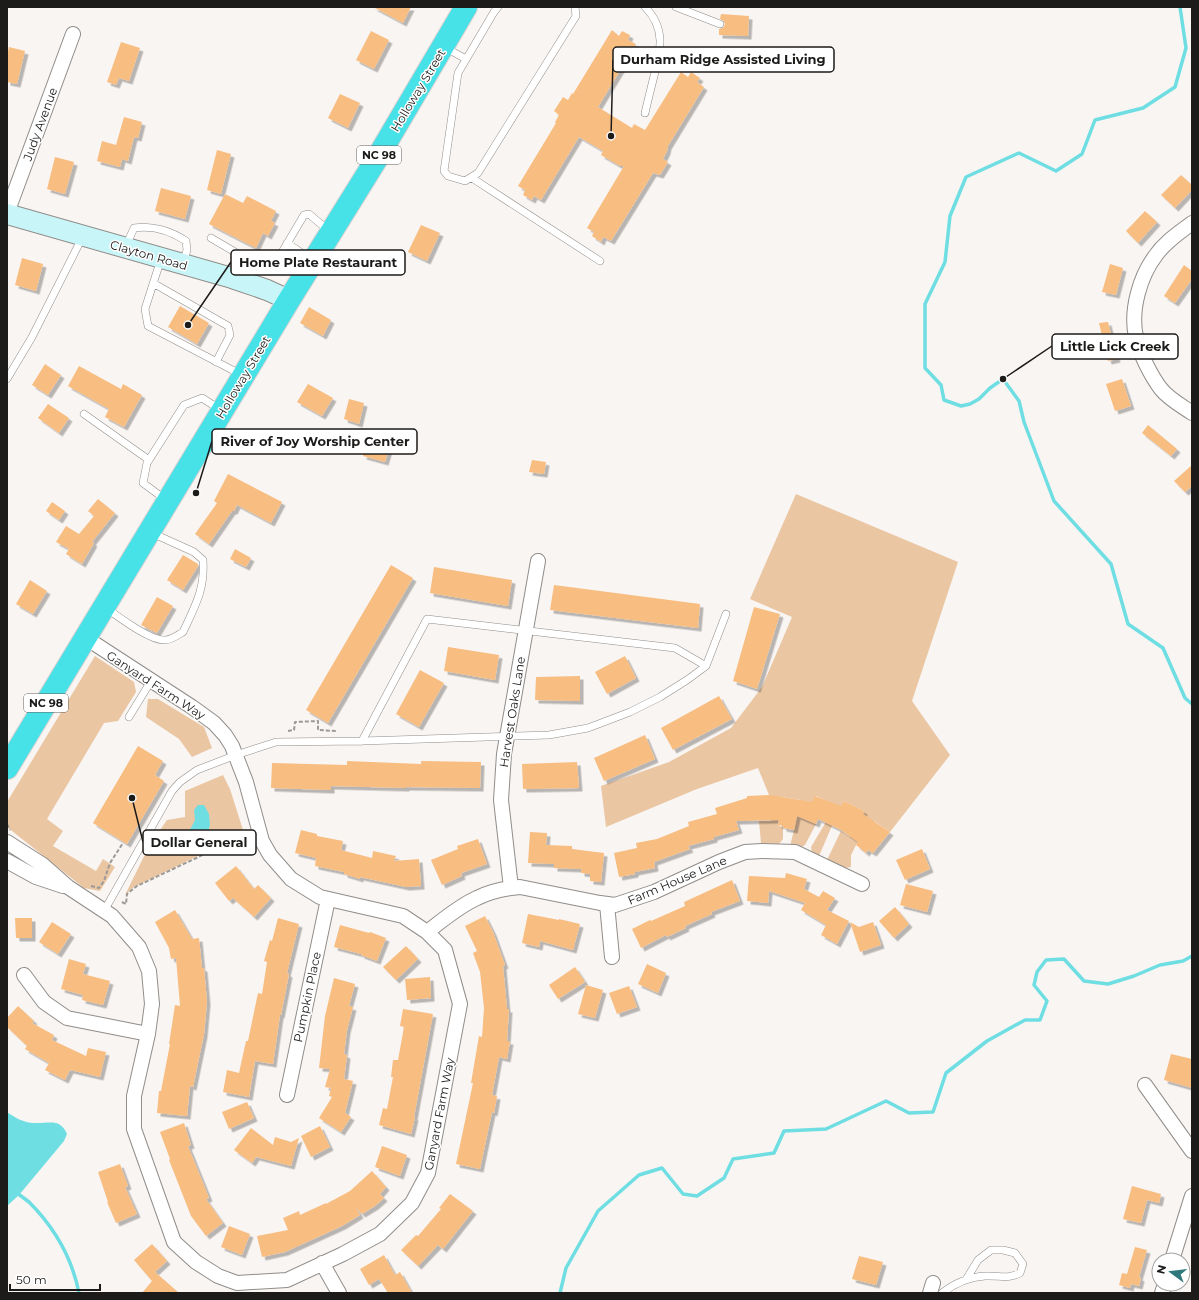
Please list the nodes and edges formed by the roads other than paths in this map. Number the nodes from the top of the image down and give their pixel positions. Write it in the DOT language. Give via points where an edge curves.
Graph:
graph roads {
  1 [pos="466,7"];
  2 [pos="498,7"];
  3 [pos="575,7"];
  4 [pos="645,7"];
  5 [pos="676,7"];
  6 [pos="720,24"];
  7 [pos="73,34"];
  8 [pos="444,47"];
  9 [pos="466,60"];
  10 [pos="646,112"];
  11 [pos="472,178"];
  12 [pos="7,214"];
  13 [pos="1192,223"];
  14 [pos="331,233"];
  15 [pos="83,236"];
  16 [pos="211,238"];
  17 [pos="287,243"];
  18 [pos="125,248"];
  19 [pos="240,255"];
  20 [pos="161,258"];
  21 [pos="313,261"];
  22 [pos="600,261"];
  23 [pos="183,264"];
  24 [pos="232,278"];
  25 [pos="153,284"];
  26 [pos="289,300"];
  27 [pos="216,362"];
  28 [pos="244,376"];
  29 [pos="7,379"];
  30 [pos="223,411"];
  31 [pos="1192,413"];
  32 [pos="84,414"];
  33 [pos="149,460"];
  34 [pos="168,501"];
  35 [pos="150,532"];
  36 [pos="538,561"];
  37 [pos="105,607"];
  38 [pos="726,614"];
  39 [pos="525,631"];
  40 [pos="86,638"];
  41 [pos="706,666"];
  42 [pos="151,681"];
  43 [pos="128,717"];
  44 [pos="506,736"];
  45 [pos="362,741"];
  46 [pos="236,755"];
  47 [pos="7,768"];
  48 [pos="9,836"];
  49 [pos="7,861"];
  50 [pos="862,884"];
  51 [pos="68,887"];
  52 [pos="511,888"];
  53 [pos="328,899"];
  54 [pos="607,904"];
  55 [pos="104,911"];
  56 [pos="427,932"];
  57 [pos="612,957"];
  58 [pos="24,975"];
  59 [pos="148,1034"];
  60 [pos="1145,1085"];
  61 [pos="286,1096"];
  62 [pos="1192,1151"];
  63 [pos="1192,1196"];
  64 [pos="1174,1252"];
  65 [pos="322,1263"];
  66 [pos="967,1278"];
  67 [pos="935,1290"];
  68 [pos="339,1293"];
  1 -- 8 [label="highway, Holloway Street / NC 98"];
  2 -- 9 [label="lane"];
  3 -- 11 [label="lane" via="576,16 478,173"];
  4 -- 10 [label="lane" via="658,25 661,41"];
  5 -- 6 [label="lane"];
  7 -- 12 [label="street, Judy Avenue"];
  8 -- 9 [label="lane"];
  8 -- 14 [label="highway, Holloway Street / NC 98"];
  9 -- 11 [label="lane" via="458,73 444,171 455,179 465,181"];
  11 -- 22 [label="lane"];
  12 -- 15 [label="street, Clayton Road"];
  13 -- 31 [label="street" via="1162,248 1151,262 1137,297 1134,324 1140,349 1161,389"];
  14 -- 17 [label="lane" via="309,214 304,215"];
  14 -- 21 [label="highway, Holloway Street / NC 98"];
  15 -- 18 [label="street, Clayton Road"];
  15 -- 29 [label="lane"];
  16 -- 19 [label="lane"];
  17 -- 19 [label="lane" via="278,259"];
  17 -- 21 [label="lane"];
  18 -- 20 [label="street, Clayton Road"];
  18 -- 23 [label="lane" via="134,228 154,228 177,235 186,241 187,250"];
  19 -- 24 [label="lane"];
  20 -- 23 [label="street, Clayton Road"];
  20 -- 25 [label="lane"];
  21 -- 26 [label="highway, Holloway Street / NC 98"];
  23 -- 24 [label="street, Clayton Road"];
  24 -- 26 [label="street, Clayton Road"];
  25 -- 27 [label="lane" via="145,309 148,326"];
  25 -- 27 [label="lane" via="228,326 230,335"];
  26 -- 28 [label="highway, Holloway Street / NC 98"];
  27 -- 28 [label="lane"];
  28 -- 30 [label="highway, Holloway Street / NC 98"];
  30 -- 33 [label="lane" via="202,398 184,405"];
  30 -- 34 [label="highway, Holloway Street / NC 98"];
  32 -- 33 [label="lane"];
  33 -- 34 [label="lane" via="143,483"];
  34 -- 35 [label="highway, Holloway Street / NC 98"];
  35 -- 37 [label="highway, Holloway Street / NC 98"];
  35 -- 37 [label="lane" via="194,552 203,560 204,572 199,598 183,632 165,640 152,637"];
  36 -- 39 [label="street, Harvest Oaks Lane"];
  37 -- 40 [label="highway, Holloway Street / NC 98"];
  38 -- 41 [label="lane"];
  39 -- 41 [label="lane" via="675,648"];
  39 -- 44 [label="street, Harvest Oaks Lane"];
  39 -- 45 [label="lane" via="427,619"];
  40 -- 42 [label="street, Ganyard Farm Way"];
  40 -- 47 [label="highway, Holloway Street / NC 98"];
  41 -- 44 [label="lane" via="660,697 588,728 549,735"];
  42 -- 43 [label="lane"];
  42 -- 46 [label="street, Ganyard Farm Way" via="214,723 225,735"];
  44 -- 45 [label="lane"];
  44 -- 52 [label="street, Harvest Oaks Lane" via="501,800"];
  45 -- 46 [label="lane" via="276,742"];
  46 -- 53 [label="street, Ganyard Farm Way" via="262,841 270,855 291,879 320,897"];
  46 -- 55 [label="lane" via="197,770 172,791"];
  48 -- 51 [label="street, Ganyard Farm Way"];
  49 -- 51 [label="street, Ganyard Farm Way" via="36,877"];
  50 -- 54 [label="street, Farm House Lane" via="795,852 745,852 654,892 616,905"];
  51 -- 55 [label="street, Ganyard Farm Way"];
  52 -- 54 [label="street, Farm House Lane"];
  52 -- 56 [label="street, Farm House Lane" via="477,898"];
  53 -- 56 [label="street, Ganyard Farm Way" via="403,916"];
  53 -- 61 [label="street, Pumpkin Place"];
  54 -- 57 [label="street"];
  55 -- 59 [label="street, Ganyard Farm Way" via="112,916 139,947 149,971 152,1004"];
  56 -- 65 [label="street, Ganyard Farm Way" via="445,950 460,1004 428,1173 412,1203 380,1234"];
  58 -- 59 [label="street" via="44,1002 67,1018"];
  59 -- 65 [label="street, Ganyard Farm Way" via="134,1096 134,1129 174,1242 196,1262 218,1276 237,1283 286,1280"];
  60 -- 62 [label="street"];
  63 -- 64 [label="street"];
  65 -- 68 [label="street"];
  66 -- 66 [label="lane" via="1011,1277 1020,1274 1022,1264 1015,1253 991,1250 978,1260"];
  66 -- 67 [label="lane"];
}
